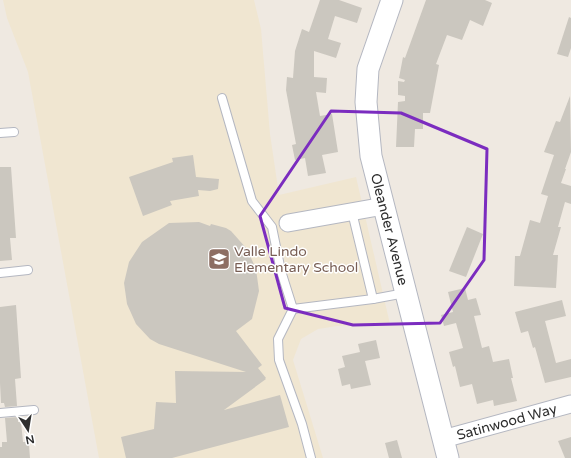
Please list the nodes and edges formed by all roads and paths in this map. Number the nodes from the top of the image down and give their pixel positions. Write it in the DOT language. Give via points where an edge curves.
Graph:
graph roads {
  1 [pos="392,0"];
  2 [pos="222,98"];
  3 [pos="14,132"];
  4 [pos="0,133"];
  5 [pos="384,206"];
  6 [pos="352,212"];
  7 [pos="280,225"];
  8 [pos="28,270"];
  9 [pos="0,273"];
  10 [pos="405,292"];
  11 [pos="373,299"];
  12 [pos="293,309"];
  13 [pos="571,404"];
  14 [pos="34,410"];
  15 [pos="0,414"];
  16 [pos="445,448"];
  17 [pos="311,458"];
  1 -- 5 [label="street, Oleander Avenue" via="368,69 366,102 371,156"];
  2 -- 7 [label="lane" via="252,201"];
  3 -- 4 [label="lane"];
  5 -- 6 [label="street"];
  5 -- 10 [label="street, Oleander Avenue"];
  6 -- 7 [label="street"];
  6 -- 11 [label="lane"];
  7 -- 12 [label="lane" via="281,271"];
  8 -- 9 [label="lane"];
  10 -- 11 [label="lane"];
  10 -- 16 [label="street, Oleander Avenue"];
  11 -- 12 [label="lane"];
  12 -- 17 [label="lane" via="278,339 280,360"];
  13 -- 16 [label="street, Satinwood Way"];
  14 -- 15 [label="lane"];
}
